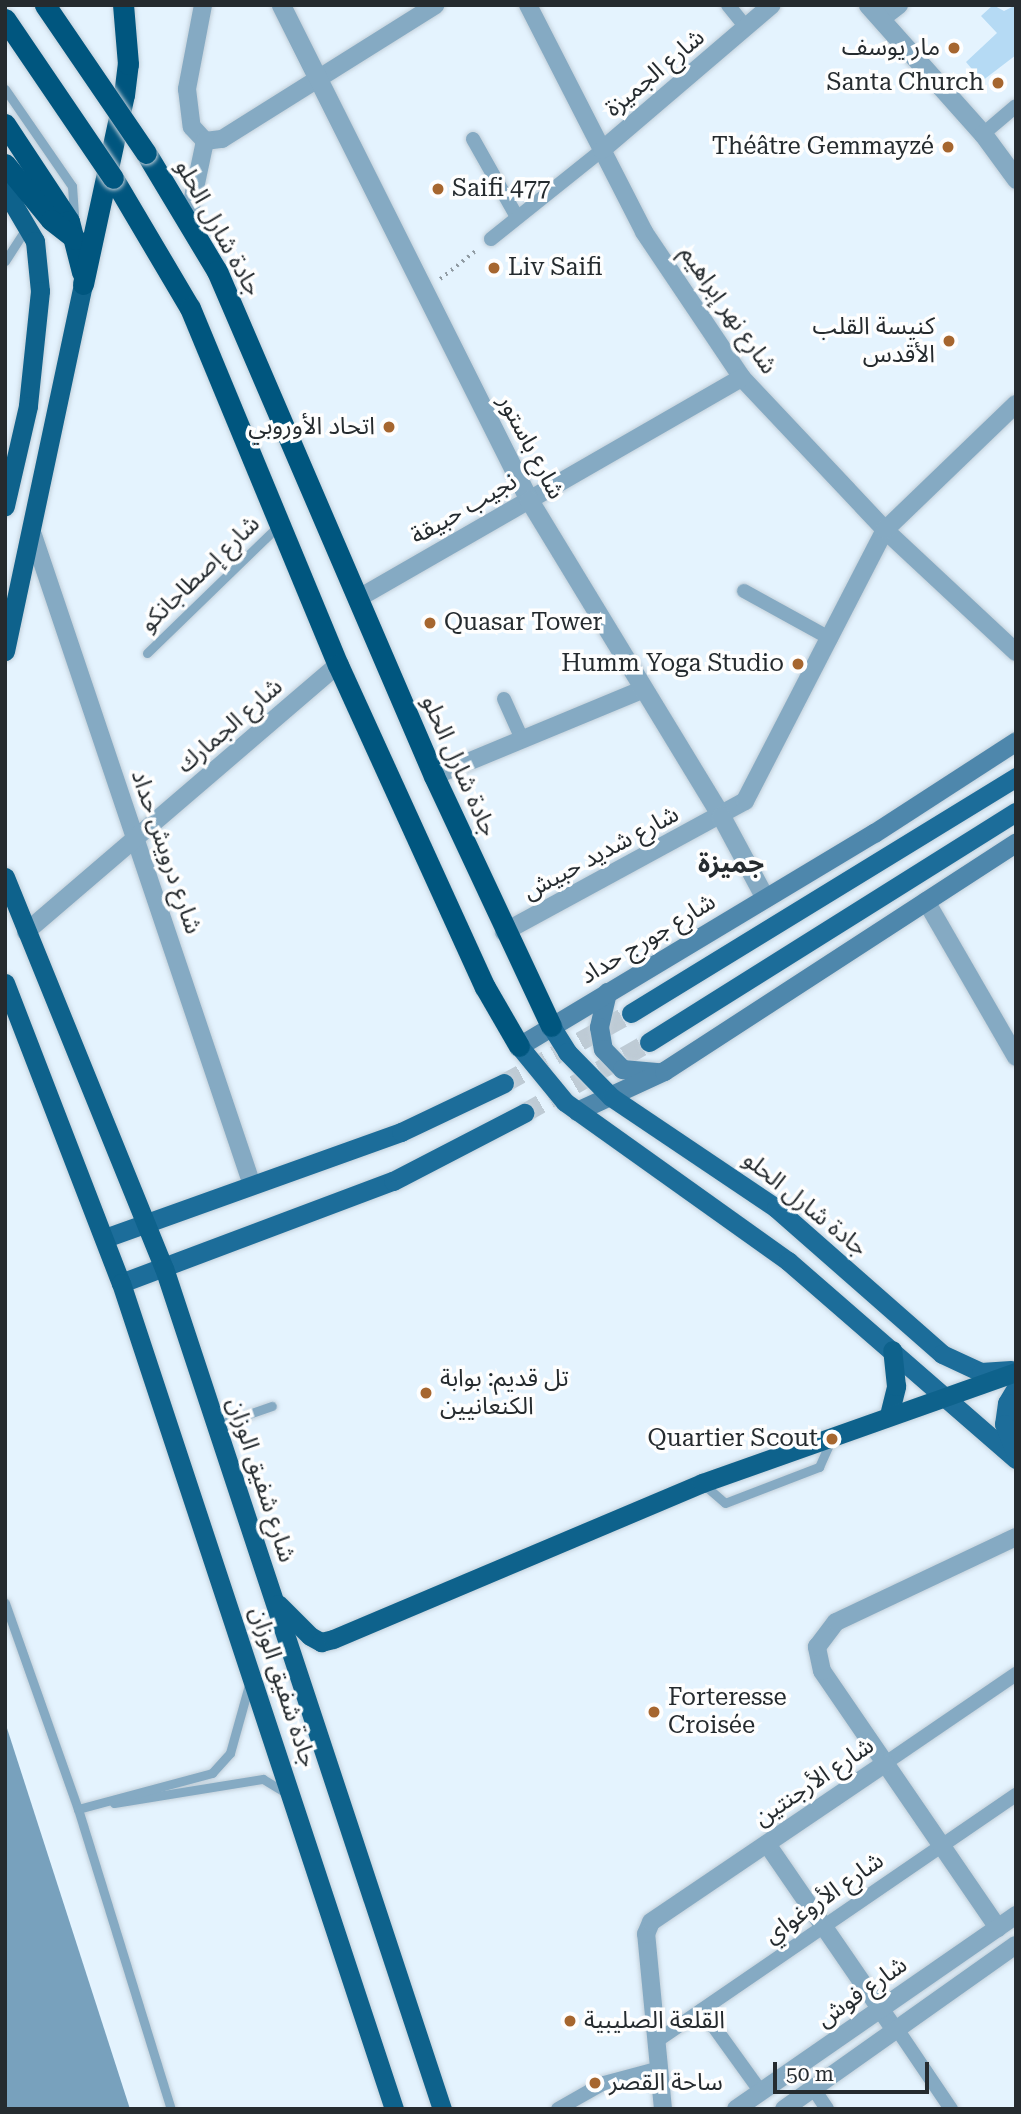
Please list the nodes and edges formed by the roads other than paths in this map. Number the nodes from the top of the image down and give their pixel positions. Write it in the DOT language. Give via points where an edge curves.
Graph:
graph roads {
  1 [pos="45,5"];
  2 [pos="124,5"];
  3 [pos="203,5"];
  4 [pos="281,5"];
  5 [pos="436,5"];
  6 [pos="528,5"];
  7 [pos="728,5"];
  8 [pos="772,5"];
  9 [pos="899,5"];
  10 [pos="875,12"];
  11 [pos="5,19"];
  12 [pos="746,27"];
  13 [pos="318,81"];
  14 [pos="5,89"];
  15 [pos="1016,106"];
  16 [pos="5,124"];
  17 [pos="983,134"];
  18 [pos="473,139"];
  19 [pos="205,141"];
  20 [pos="601,150"];
  21 [pos="5,164"];
  22 [pos="1016,178"];
  23 [pos="5,190"];
  24 [pos="517,217"];
  25 [pos="188,221"];
  26 [pos="28,226"];
  27 [pos="81,236"];
  28 [pos="491,239"];
  29 [pos="5,261"];
  30 [pos="83,284"];
  31 [pos="742,379"];
  32 [pos="1016,404"];
  33 [pos="529,500"];
  34 [pos="5,506"];
  35 [pos="280,524"];
  36 [pos="885,530"];
  37 [pos="33,535"];
  38 [pos="744,591"];
  39 [pos="357,600"];
  40 [pos="831,639"];
  41 [pos="5,651"];
  42 [pos="1016,652"];
  43 [pos="147,653"];
  44 [pos="338,665"];
  45 [pos="644,689"];
  46 [pos="504,699"];
  47 [pos="522,739"];
  48 [pos="1016,741"];
  49 [pos="434,776"];
  50 [pos="1016,777"];
  51 [pos="1016,812"];
  52 [pos="721,816"];
  53 [pos="136,839"];
  54 [pos="1016,842"];
  55 [pos="5,877"];
  56 [pos="765,898"];
  57 [pos="926,901"];
  58 [pos="26,932"];
  59 [pos="504,932"];
  60 [pos="5,984"];
  61 [pos="607,992"];
  62 [pos="631,1013"];
  63 [pos="551,1026"];
  64 [pos="649,1042"];
  65 [pos="519,1046"];
  66 [pos="1016,1057"];
  67 [pos="664,1071"];
  68 [pos="504,1083"];
  69 [pos="611,1097"];
  70 [pos="577,1111"];
  71 [pos="524,1114"];
  72 [pos="252,1185"];
  73 [pos="147,1222"];
  74 [pos="105,1238"];
  75 [pos="164,1268"];
  76 [pos="121,1283"];
  77 [pos="892,1350"];
  78 [pos="1016,1370"];
  79 [pos="1016,1388"];
  80 [pos="947,1399"];
  81 [pos="272,1406"];
  82 [pos="889,1415"];
  83 [pos="216,1425"];
  84 [pos="1016,1453"];
  85 [pos="1016,1459"];
  86 [pos="1016,1537"];
  87 [pos="274,1598"];
  88 [pos="5,1602"];
  89 [pos="252,1669"];
  90 [pos="1016,1674"];
  91 [pos="884,1764"];
  92 [pos="1016,1795"];
  93 [pos="78,1808"];
  94 [pos="298,1811"];
  95 [pos="767,1844"];
  96 [pos="940,1846"];
  97 [pos="1016,1915"];
  98 [pos="823,1926"];
  99 [pos="998,1928"];
  100 [pos="1014,1950"];
  101 [pos="880,2009"];
  102 [pos="702,2010"];
  103 [pos="896,2029"];
  104 [pos="658,2040"];
  105 [pos="660,2068"];
  106 [pos="813,2088"];
  107 [pos="761,2092"];
  108 [pos="949,2108"];
  109 [pos="171,2109"];
  110 [pos="394,2109"];
  111 [pos="442,2109"];
  112 [pos="558,2109"];
  113 [pos="663,2109"];
  114 [pos="736,2109"];
  115 [pos="773,2109"];
  116 [pos="784,2109"];
  117 [pos="827,2109"];
  1 -- 25 [label="highway, جادة شارل الحلو, bridge"];
  2 -- 27 [label="highway" via="128,64"];
  3 -- 19 [label="street" via="187,89 191,127"];
  4 -- 13 [label="street, شارع باستور"];
  5 -- 13 [label="street"];
  6 -- 20 [label="street, شارع نهر إبراهيم"];
  7 -- 12 [label="street"];
  8 -- 12 [label="street, شارع الجميزة"];
  9 -- 10 [label="street"];
  10 -- 17 [label="street"];
  11 -- 35 [label="highway, bridge" via="159,249 201,332"];
  12 -- 20 [label="street, شارع الجميزة"];
  13 -- 19 [label="street" via="222,139"];
  13 -- 33 [label="street, شارع باستور"];
  14 -- 27 [label="lane" via="72,186"];
  15 -- 17 [label="street"];
  16 -- 27 [label="highway"];
  17 -- 22 [label="street"];
  18 -- 24 [label="street"];
  19 -- 25 [label="street"];
  20 -- 24 [label="street"];
  20 -- 31 [label="street, شارع نهر إبراهيم" via="644,232"];
  21 -- 27 [label="highway" via="51,220"];
  23 -- 26 [label="highway"];
  24 -- 28 [label="street"];
  25 -- 39 [label="highway, جادة شارل الحلو" via="226,289"];
  26 -- 29 [label="lane"];
  26 -- 34 [label="highway" via="38,255 40,313 28,406"];
  27 -- 30 [label="highway"];
  30 -- 37 [label="highway"];
  31 -- 33 [label="street, نجيب حبيقة"];
  31 -- 36 [label="street, شارع نهر إبراهيم"];
  32 -- 36 [label="street, شارع شديد حبيش"];
  33 -- 39 [label="street, نجيب حبيقة"];
  33 -- 45 [label="street, شارع باستور"];
  35 -- 43 [label="lane, شارع إصطاجانكو"];
  35 -- 44 [label="highway"];
  36 -- 40 [label="street, شارع شديد حبيش"];
  36 -- 42 [label="street, شارع نهر إبراهيم"];
  37 -- 41 [label="highway"];
  37 -- 53 [label="street, شارع درويش حداد"];
  38 -- 40 [label="street"];
  39 -- 49 [label="highway, جادة شارل الحلو"];
  40 -- 52 [label="street, شارع شديد حبيش" via="754,789"];
  44 -- 53 [label="street, شارع الجمارك"];
  44 -- 65 [label="highway" via="485,986"];
  45 -- 47 [label="street"];
  45 -- 52 [label="street, شارع باستور"];
  46 -- 47 [label="street"];
  47 -- 49 [label="street"];
  48 -- 56 [label="main road, شارع جورج حداد"];
  49 -- 59 [label="highway, جادة شارل الحلو"];
  50 -- 62 [label="main road"];
  51 -- 64 [label="main road"];
  52 -- 56 [label="street, شارع باستور"];
  52 -- 59 [label="street, شارع شديد حبيش"];
  53 -- 58 [label="street, شارع الجمارك"];
  53 -- 72 [label="street, شارع درويش حداد"];
  54 -- 57 [label="main road"];
  55 -- 58 [label="highway, شارع شفيق الوزان"];
  56 -- 61 [label="main road, شارع جورج حداد"];
  57 -- 66 [label="street"];
  57 -- 67 [label="main road"];
  58 -- 73 [label="highway, شارع شفيق الوزان"];
  59 -- 63 [label="highway, جادة شارل الحلو"];
  60 -- 74 [label="highway"];
  61 -- 63 [label="main road, شارع جورج حداد"];
  61 -- 67 [label="main road" via="599,1038 612,1061 634,1073"];
  63 -- 65 [label="main road, شارع جورج حداد"];
  63 -- 69 [label="main road, جادة شارل الحلو" via="567,1052"];
  65 -- 70 [label="main road" via="545,1081"];
  67 -- 69 [label="main road"];
  68 -- 72 [label="main road" via="401,1132"];
  69 -- 70 [label="main road"];
  69 -- 78 [label="main road, جادة شارل الحلو" via="776,1208 942,1354 981,1372"];
  70 -- 77 [label="main road" via="735,1220"];
  71 -- 75 [label="main road" via="393,1181"];
  72 -- 73 [label="main road"];
  73 -- 74 [label="main road"];
  73 -- 75 [label="highway, شارع شفيق الوزان"];
  74 -- 76 [label="highway"];
  75 -- 76 [label="main road"];
  75 -- 83 [label="highway, شارع شفيق الوزان"];
  76 -- 89 [label="highway, جادة شفيق الوزان"];
  77 -- 80 [label="main road"];
  77 -- 82 [label="highway" via="897,1386"];
  78 -- 80 [label="highway"];
  79 -- 84 [label="main road" via="1007,1403 1004,1424"];
  80 -- 82 [label="highway"];
  80 -- 85 [label="main road"];
  81 -- 83 [label="lane"];
  82 -- 87 [label="highway" via="702,1483 333,1639 321,1642 310,1636"];
  83 -- 87 [label="highway, شارع شفيق الوزان"];
  86 -- 91 [label="street" via="836,1622 821,1636 817,1657 821,1671"];
  87 -- 111 [label="highway, شارع شفيق الوزان"];
  88 -- 93 [label="lane"];
  89 -- 93 [label="lane" via="239,1730 230,1753 212,1773"];
  89 -- 94 [label="highway, جادة شفيق الوزان"];
  90 -- 91 [label="street, شارع الأرجنتين"];
  91 -- 95 [label="street, شارع الأرجنتين"];
  91 -- 96 [label="street"];
  92 -- 96 [label="street, شارع الأروغواي"];
  93 -- 94 [label="lane" via="263,1779 280,1786"];
  93 -- 109 [label="lane"];
  94 -- 110 [label="highway, جادة شفيق الوزان"];
  95 -- 98 [label="street"];
  95 -- 104 [label="street, شارع الأرجنتين" via="662,1912 646,1934"];
  96 -- 98 [label="street, شارع الأروغواي"];
  96 -- 99 [label="street"];
  97 -- 99 [label="street, شارع فوش"];
  98 -- 101 [label="street"];
  98 -- 102 [label="street, شارع الأروغواي"];
  99 -- 101 [label="street, شارع فوش"];
  100 -- 103 [label="street, شارع فوش"];
  101 -- 103 [label="street"];
  101 -- 107 [label="street, شارع فوش"];
  102 -- 104 [label="street, شارع الأروغواي"];
  102 -- 107 [label="street"];
  103 -- 106 [label="street, شارع فوش"];
  103 -- 108 [label="street"];
  104 -- 105 [label="street"];
  105 -- 112 [label="street" via="604,2083"];
  105 -- 113 [label="street"];
  106 -- 116 [label="street, شارع فوش"];
  106 -- 117 [label="street"];
  107 -- 114 [label="street, شارع فوش"];
  107 -- 115 [label="street"];
}
